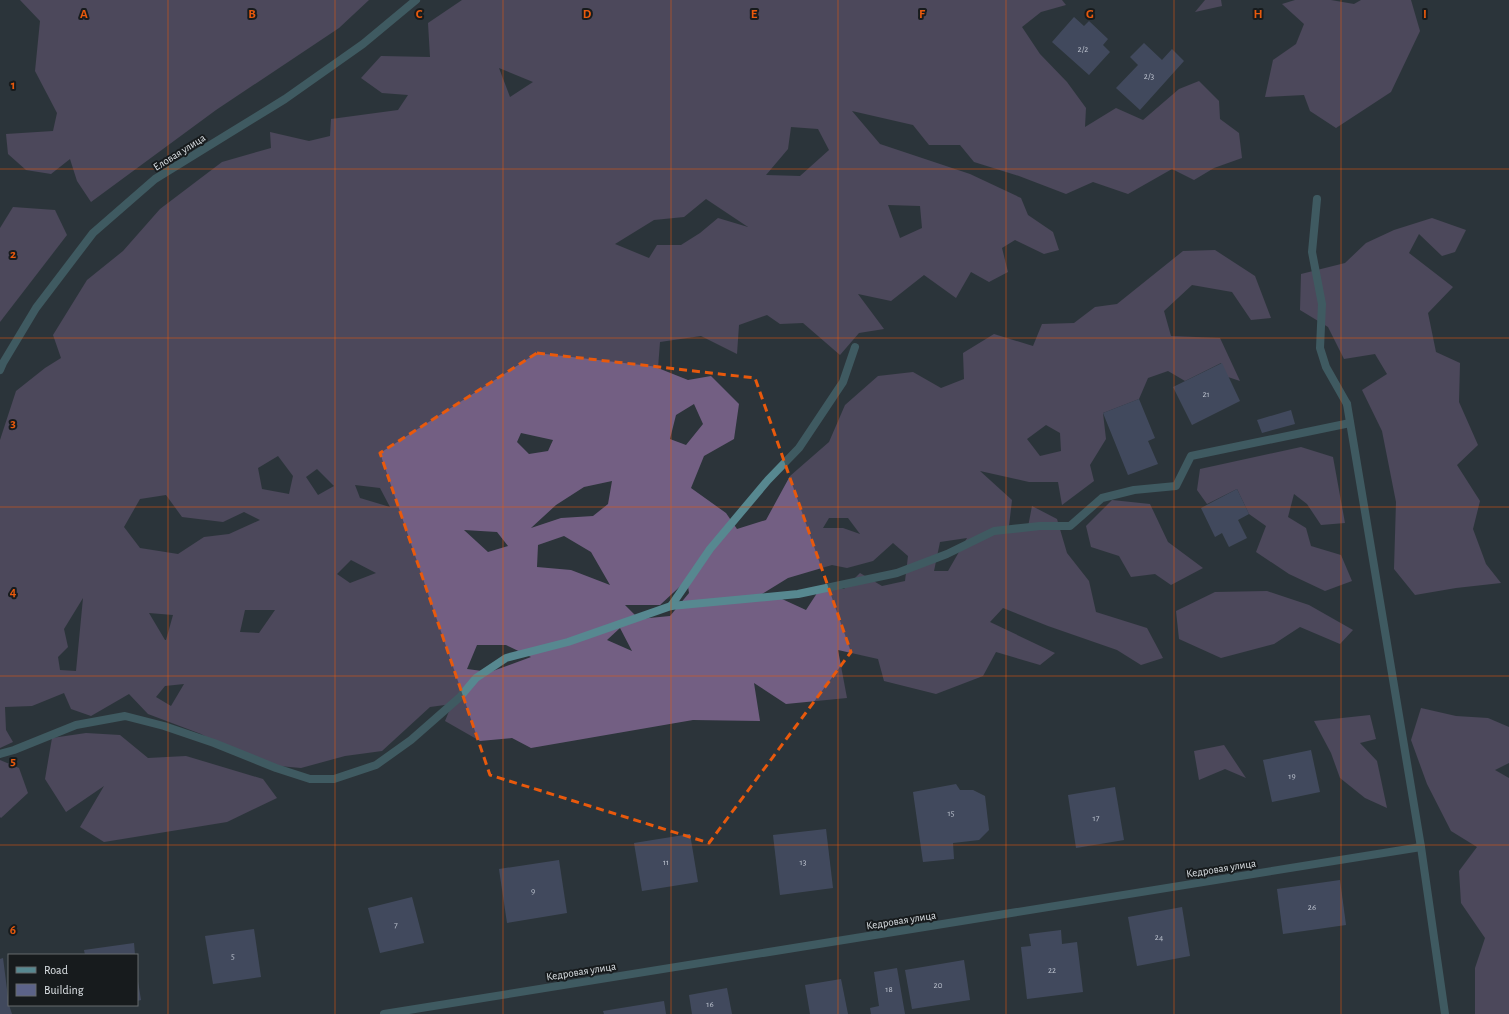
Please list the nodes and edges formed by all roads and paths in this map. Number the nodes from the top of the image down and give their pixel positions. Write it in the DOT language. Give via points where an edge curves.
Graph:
graph roads {
  1 [pos="416,0"];
  2 [pos="1317,199"];
  3 [pos="855,347"];
  4 [pos="0,370"];
  5 [pos="1350,423"];
  6 [pos="671,606"];
  7 [pos="0,754"];
  8 [pos="1421,847"];
  9 [pos="384,1014"];
  10 [pos="1445,1014"];
  1 -- 4 [label="street, Еловая улица" via="363,44 285,99 155,179 92,233 36,308"];
  2 -- 5 [label="street" via="1312,252 1322,304 1320,348 1326,367 1347,404"];
  3 -- 6 [label="street" via="843,382 799,448 768,480 710,549"];
  5 -- 6 [label="street" via="1191,456 1176,486 1134,490 1102,498 1070,526 994,531 947,554 896,573 798,594"];
  5 -- 8 [label="street"];
  6 -- 7 [label="street" via="568,642 506,658 476,678 460,697 411,740 376,765 334,780 310,779 171,728 125,716 76,724"];
  8 -- 9 [label="street, Кедровая улица"];
  8 -- 10 [label="street"];
}
